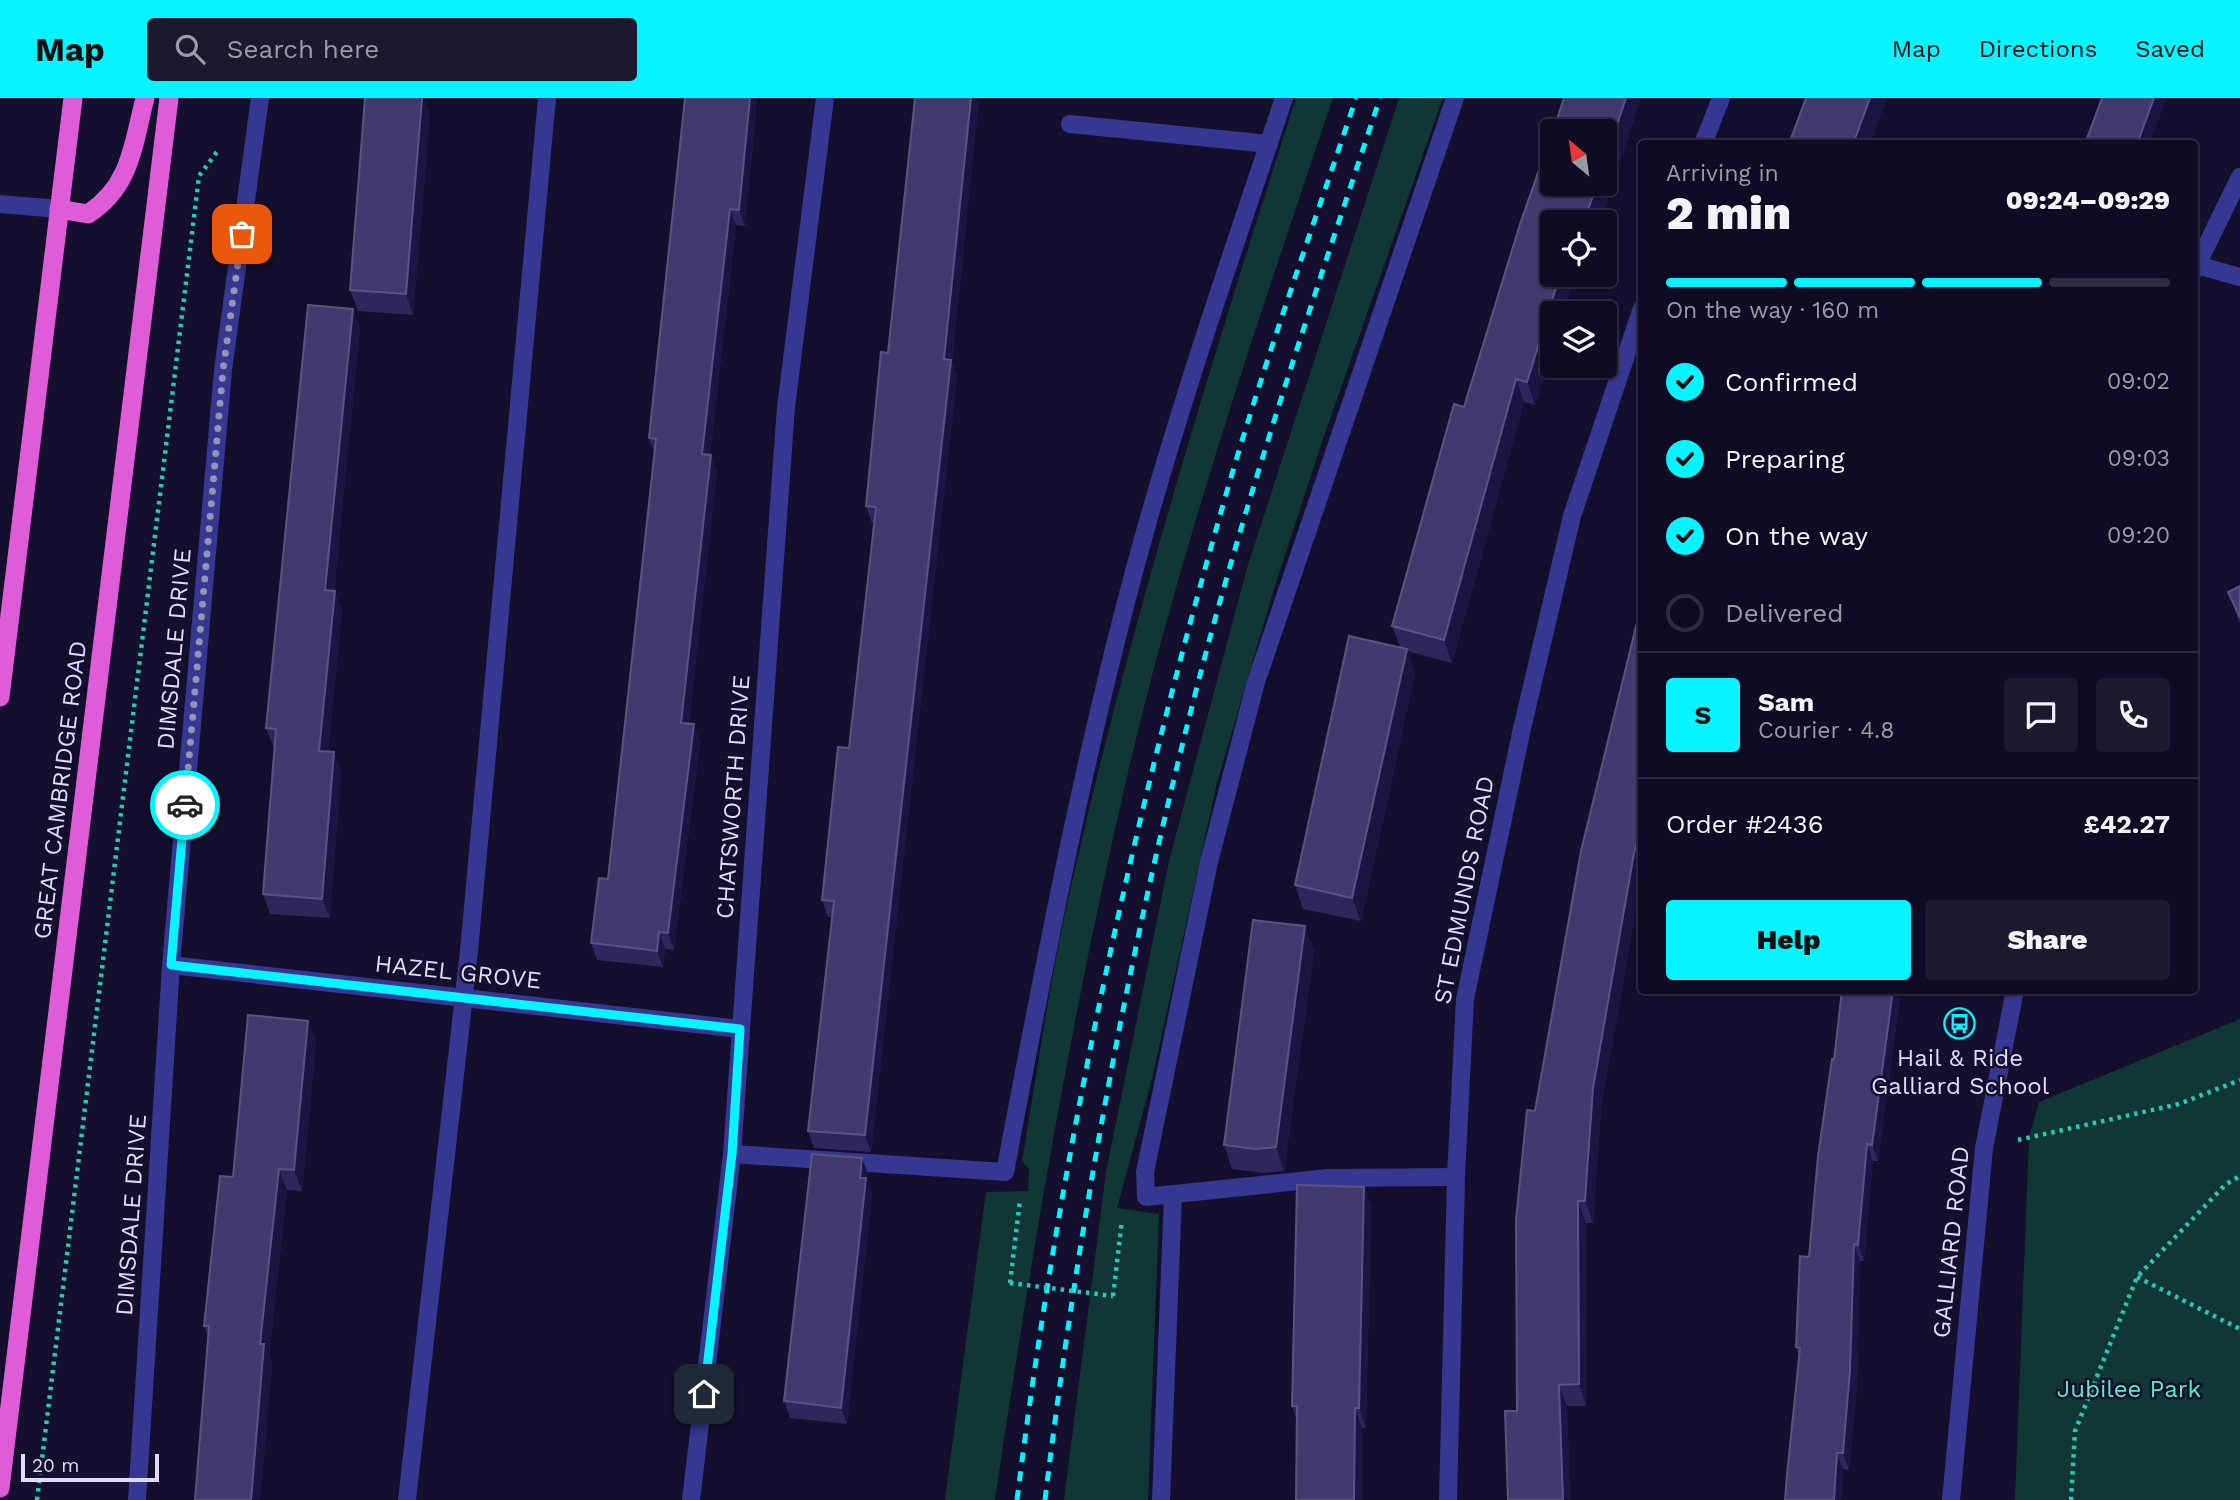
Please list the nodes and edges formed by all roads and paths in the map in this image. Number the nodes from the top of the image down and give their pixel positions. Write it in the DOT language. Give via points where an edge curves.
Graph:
graph roads {
  1 [pos="73,98"];
  2 [pos="145,98"];
  3 [pos="169,98"];
  4 [pos="260,98"];
  5 [pos="547,98"];
  6 [pos="825,98"];
  7 [pos="1283,98"];
  8 [pos="1455,98"];
  9 [pos="1721,98"];
  10 [pos="1070,124"];
  11 [pos="1705,140"];
  12 [pos="1269,144"];
  13 [pos="220,148"];
  14 [pos="2240,177"];
  15 [pos="0,204"];
  16 [pos="59,209"];
  17 [pos="2198,264"];
  18 [pos="2198,268"];
  19 [pos="2240,276"];
  20 [pos="1638,320"];
  21 [pos="0,698"];
  22 [pos="171,965"];
  23 [pos="2014,994"];
  24 [pos="463,998"];
  25 [pos="740,1029"];
  26 [pos="2240,1080"];
  27 [pos="1984,1148"];
  28 [pos="732,1154"];
  29 [pos="2240,1176"];
  30 [pos="1456,1177"];
  31 [pos="1021,1190"];
  32 [pos="1172,1195"];
  33 [pos="1124,1209"];
  34 [pos="2137,1277"];
  35 [pos="2240,1329"];
  36 [pos="0,1488"];
  37 [pos="37,1500"];
  38 [pos="138,1500"];
  39 [pos="407,1500"];
  40 [pos="691,1500"];
  41 [pos="1161,1500"];
  42 [pos="1448,1500"];
  43 [pos="1951,1500"];
  44 [pos="2071,1500"];
  1 -- 16 [label="highway"];
  2 -- 16 [label="highway" via="125,174 108,201 88,214"];
  3 -- 36 [label="highway, GREAT CAMBRIDGE ROAD"];
  4 -- 22 [label="street, DIMSDALE DRIVE" via="223,370"];
  5 -- 24 [label="street"];
  6 -- 25 [label="street, CHATSWORTH DRIVE" via="786,407"];
  7 -- 12 [label="street"];
  8 -- 32 [label="street" via="1256,682 1209,862 1145,1172 1146,1197"];
  9 -- 11 [label="street"];
  10 -- 12 [label="street"];
  12 -- 28 [label="street" via="1143,540 1060,883 1005,1172"];
  13 -- 37 [label="path" via="200,176"];
  14 -- 17 [label="street"];
  15 -- 16 [label="street"];
  16 -- 21 [label="highway"];
  18 -- 19 [label="street"];
  20 -- 30 [label="street, ST EDMUNDS ROAD" via="1572,516 1521,733 1465,999"];
  22 -- 24 [label="street, HAZEL GROVE"];
  22 -- 38 [label="street, DIMSDALE DRIVE"];
  23 -- 27 [label="street, GALLIARD ROAD"];
  24 -- 25 [label="street, HAZEL GROVE"];
  24 -- 39 [label="street"];
  25 -- 28 [label="street, CHATSWORTH DRIVE"];
  26 -- 27 [label="path" via="2179,1104"];
  27 -- 43 [label="street, GALLIARD ROAD"];
  28 -- 40 [label="street, CHATSWORTH DRIVE"];
  29 -- 34 [label="path" via="2226,1184"];
  30 -- 32 [label="street" via="1328,1178"];
  30 -- 42 [label="street, ST EDMUNDS ROAD"];
  31 -- 33 [label="path, bridge" via="1010,1283 1112,1296"];
  32 -- 41 [label="street"];
  34 -- 35 [label="path"];
  34 -- 44 [label="path" via="2075,1431"];
}
